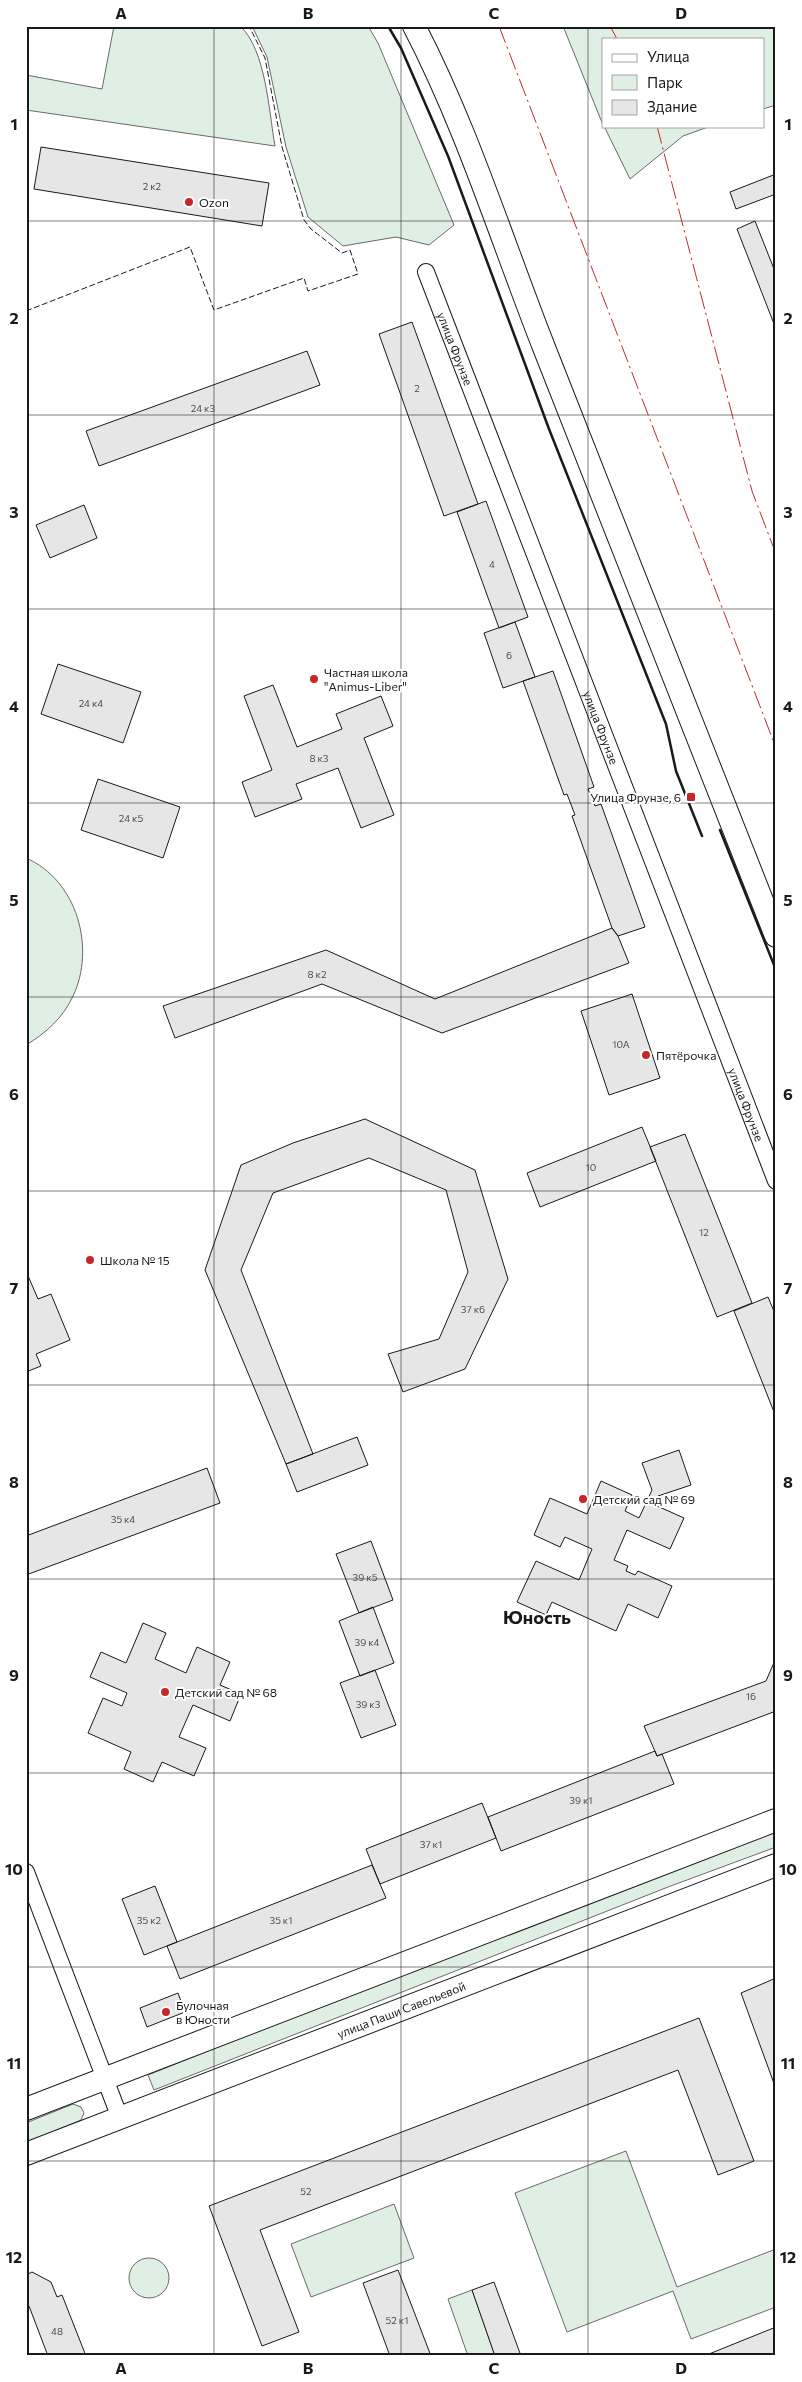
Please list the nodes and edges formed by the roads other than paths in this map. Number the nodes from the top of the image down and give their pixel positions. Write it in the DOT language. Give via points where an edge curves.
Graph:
graph roads {
  1 [pos="414,26"];
  2 [pos="426,272"];
  3 [pos="776,936"];
  4 [pos="776,1181"];
  5 [pos="776,1820"];
  6 [pos="776,1865"];
  7 [pos="26,1872"];
  8 [pos="104,2078"];
  9 [pos="26,2108"];
  10 [pos="120,2118"];
  11 [pos="26,2154"];
  1 -- 3 [label="main road" via="442,83 482,181"];
  2 -- 4 [label="street, улица Фрунзе"];
  5 -- 8 [label="main road"];
  6 -- 10 [label="main road, улица Паши Савельевой"];
  7 -- 8 [label="street"];
  8 -- 9 [label="main road"];
  8 -- 10 [label="street"];
  10 -- 11 [label="main road, улица Паши Савельевой"];
}
